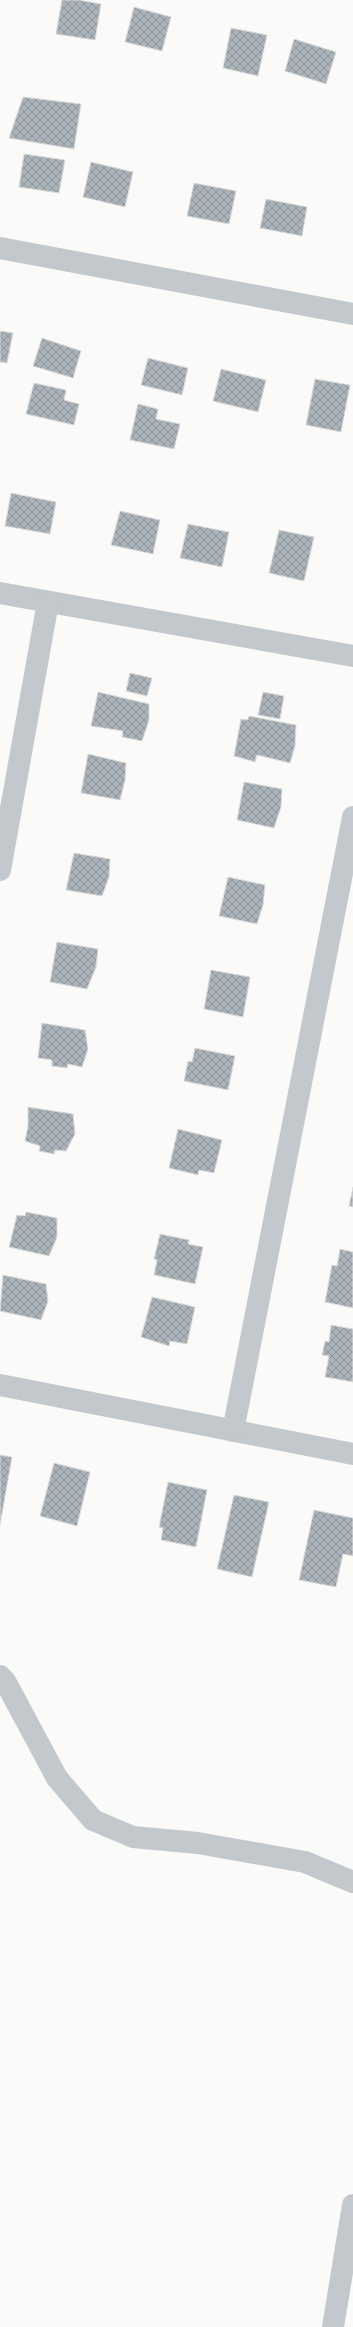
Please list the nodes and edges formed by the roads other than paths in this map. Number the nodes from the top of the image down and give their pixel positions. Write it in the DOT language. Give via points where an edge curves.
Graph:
graph roads {
  1 [pos="0,248"];
  2 [pos="353,314"];
  3 [pos="0,593"];
  4 [pos="48,602"];
  5 [pos="353,656"];
  6 [pos="353,817"];
  7 [pos="0,870"];
  8 [pos="0,1385"];
  9 [pos="233,1431"];
  10 [pos="353,1454"];
  11 [pos="0,1676"];
  12 [pos="353,1882"];
  13 [pos="353,2205"];
  14 [pos="333,2327"];
  1 -- 2 [label="street"];
  3 -- 4 [label="street"];
  4 -- 5 [label="street"];
  4 -- 7 [label="street"];
  6 -- 9 [label="street"];
  8 -- 9 [label="street"];
  9 -- 10 [label="street"];
  11 -- 12 [label="street" via="5,1680 57,1778 93,1820 133,1837 198,1843 305,1862"];
  13 -- 14 [label="street"];
}
